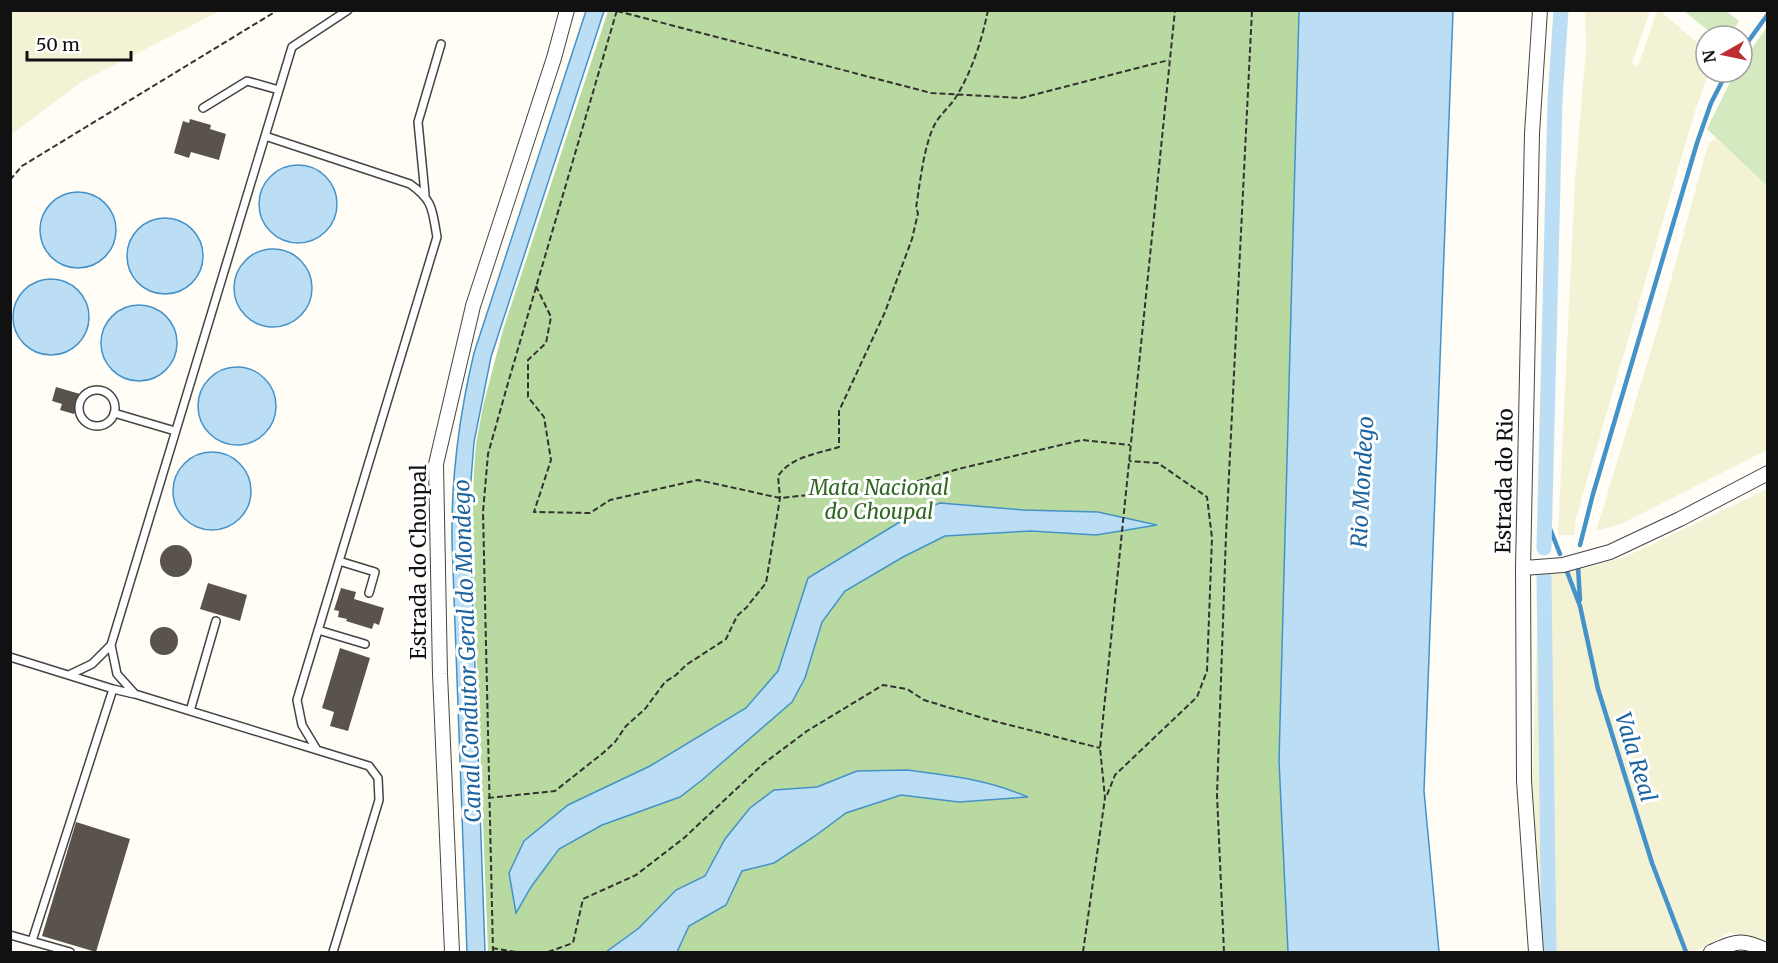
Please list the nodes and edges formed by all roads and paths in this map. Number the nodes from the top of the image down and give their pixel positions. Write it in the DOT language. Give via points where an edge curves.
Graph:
graph roads {
  1 [pos="278,10"];
  2 [pos="348,10"];
  3 [pos="567,10"];
  4 [pos="988,10"];
  5 [pos="1175,10"];
  6 [pos="1252,10"];
  7 [pos="1539,10"];
  8 [pos="617,11"];
  9 [pos="441,45"];
  10 [pos="1169,60"];
  11 [pos="279,90"];
  12 [pos="958,94"];
  13 [pos="203,108"];
  14 [pos="265,136"];
  15 [pos="10,180"];
  16 [pos="425,194"];
  17 [pos="536,286"];
  18 [pos="114,413"];
  19 [pos="175,431"];
  20 [pos="1130,445"];
  21 [pos="1129,461"];
  22 [pos="1767,473"];
  23 [pos="780,498"];
  24 [pos="339,561"];
  25 [pos="1523,568"];
  26 [pos="369,592"];
  27 [pos="216,621"];
  28 [pos="318,630"];
  29 [pos="365,644"];
  30 [pos="111,645"];
  31 [pos="10,657"];
  32 [pos="69,675"];
  33 [pos="112,689"];
  34 [pos="135,694"];
  35 [pos="190,711"];
  36 [pos="1100,748"];
  37 [pos="317,750"];
  38 [pos="488,798"];
  39 [pos="1105,798"];
  40 [pos="10,935"];
  41 [pos="32,941"];
  42 [pos="492,948"];
  43 [pos="1767,951"];
  44 [pos="70,952"];
  45 [pos="333,952"];
  46 [pos="452,952"];
  47 [pos="493,952"];
  48 [pos="516,952"];
  49 [pos="548,952"];
  50 [pos="1083,952"];
  51 [pos="1224,952"];
  52 [pos="1536,952"];
  53 [pos="1711,952"];
  1 -- 15 [label="path" via="22,166"];
  2 -- 11 [label="lane" via="292,47"];
  3 -- 46 [label="street, Estrada do Choupal" via="473,306 435,464"];
  4 -- 12 [label="path" via="982,39"];
  5 -- 10 [label="path"];
  6 -- 51 [label="path" via="1217,795"];
  7 -- 25 [label="street, Estrada do Rio" via="1532,133"];
  8 -- 12 [label="path" via="931,93"];
  8 -- 17 [label="path"];
  9 -- 16 [label="lane" via="418,122"];
  10 -- 12 [label="path" via="1021,98"];
  10 -- 20 [label="path"];
  11 -- 13 [label="lane" via="247,81"];
  11 -- 14 [label="lane"];
  12 -- 23 [label="path" via="936,123 928,142 912,238 885,312 839,411 839,447 795,460 784,468 778,476"];
  14 -- 16 [label="lane" via="410,184"];
  14 -- 19 [label="lane"];
  16 -- 24 [label="lane" via="437,237"];
  17 -- 23 [label="path" via="551,317 546,343 528,360 528,397 544,417 551,460 534,512 590,513 610,500 698,480"];
  17 -- 38 [label="path" via="488,454 483,512"];
  18 -- 18 [label="lane" via="115,405 107,393 93,391 81,400 81,415 91,425 105,424"];
  18 -- 19 [label="lane"];
  19 -- 30 [label="lane"];
  20 -- 21 [label="path"];
  20 -- 23 [label="path" via="1082,440 905,484"];
  21 -- 36 [label="path"];
  21 -- 39 [label="path" via="1158,463 1207,497 1212,538 1207,670 1197,697 1115,775"];
  22 -- 25 [label="street" via="1610,552 1563,565"];
  23 -- 38 [label="path" via="766,583 737,616 726,639 665,682 615,742 555,791"];
  24 -- 26 [label="lane" via="375,572"];
  24 -- 28 [label="lane"];
  25 -- 52 [label="street, Estrada do Rio" via="1524,781"];
  27 -- 35 [label="lane"];
  28 -- 29 [label="lane"];
  28 -- 37 [label="lane" via="297,700 302,725"];
  30 -- 32 [label="lane" via="92,664"];
  30 -- 34 [label="lane" via="117,674"];
  31 -- 32 [label="lane"];
  32 -- 33 [label="lane"];
  33 -- 34 [label="lane"];
  33 -- 41 [label="lane"];
  34 -- 35 [label="lane"];
  35 -- 37 [label="lane"];
  36 -- 39 [label="path"];
  36 -- 49 [label="path" via="986,719 924,700 907,689 883,685 807,731 763,764 684,838 636,875 583,899 573,943"];
  37 -- 45 [label="lane" via="369,766 378,778 379,800"];
  38 -- 42 [label="path"];
  39 -- 50 [label="path"];
  40 -- 41 [label="lane"];
  41 -- 44 [label="lane"];
  42 -- 47 [label="path"];
  42 -- 48 [label="path"];
  43 -- 53 [label="street" via="1741,942"];
}
